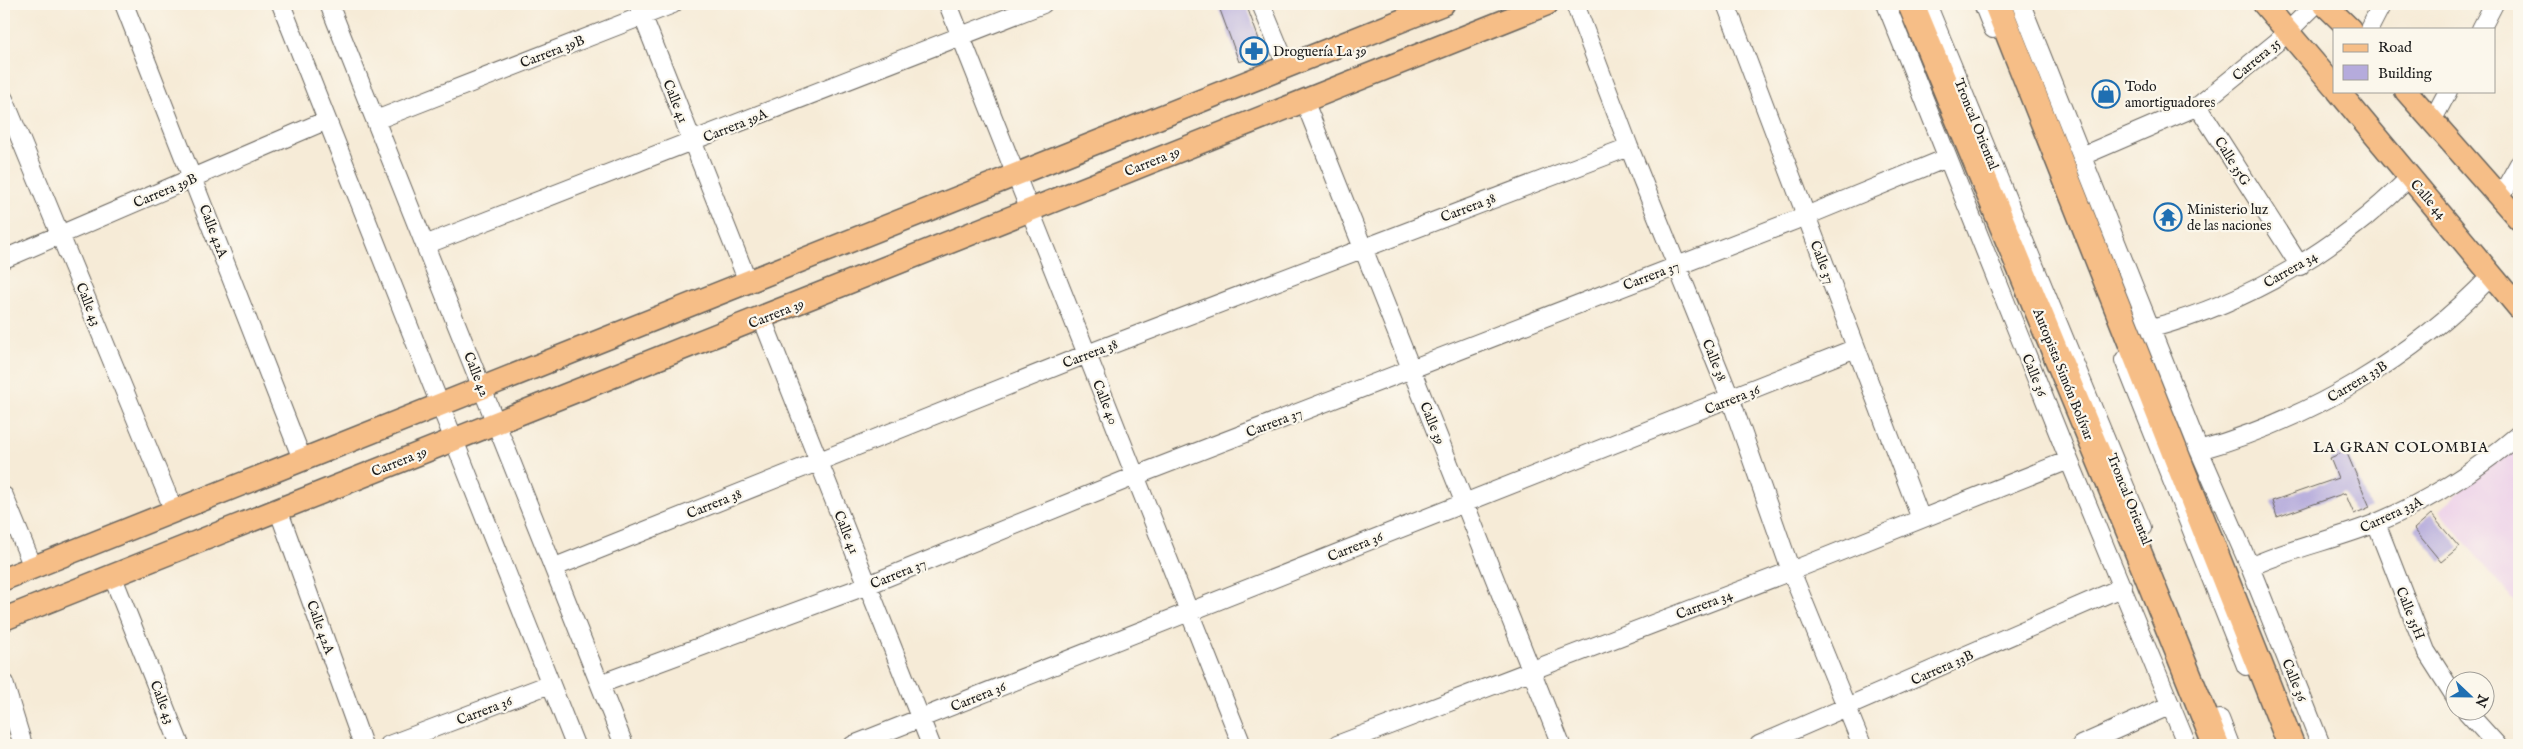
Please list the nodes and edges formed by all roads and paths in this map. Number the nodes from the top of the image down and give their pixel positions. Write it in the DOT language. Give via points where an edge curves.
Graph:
graph roads {
  1 [pos="124,4"];
  2 [pos="280,4"];
  3 [pos="329,4"];
  4 [pos="673,4"];
  5 [pos="948,4"];
  6 [pos="1043,4"];
  7 [pos="1261,4"];
  8 [pos="1443,4"];
  9 [pos="1547,4"];
  10 [pos="1575,4"];
  11 [pos="1726,4"];
  12 [pos="1886,4"];
  13 [pos="1911,4"];
  14 [pos="1927,4"];
  15 [pos="1983,4"];
  16 [pos="1997,4"];
  17 [pos="2021,4"];
  18 [pos="2264,4"];
  19 [pos="2316,4"];
  20 [pos="2324,4"];
  21 [pos="2382,4"];
  22 [pos="2494,4"];
  23 [pos="640,10"];
  24 [pos="2349,28"];
  25 [pos="2370,28"];
  26 [pos="2482,28"];
  27 [pos="2288,31"];
  28 [pos="961,36"];
  29 [pos="1913,39"];
  30 [pos="1286,67"];
  31 [pos="2333,85"];
  32 [pos="2339,92"];
  33 [pos="2407,92"];
  34 [pos="2447,92"];
  35 [pos="4,99"];
  36 [pos="1304,100"];
  37 [pos="2198,106"];
  38 [pos="327,120"];
  39 [pos="376,120"];
  40 [pos="2432,121"];
  41 [pos="692,142"];
  42 [pos="1629,147"];
  43 [pos="2082,156"];
  44 [pos="1947,158"];
  45 [pos="2519,164"];
  46 [pos="1015,174"];
  47 [pos="2410,177"];
  48 [pos="193,178"];
  49 [pos="2500,198"];
  50 [pos="1030,210"];
  51 [pos="1806,216"];
  52 [pos="2519,219"];
  53 [pos="61,235"];
  54 [pos="425,245"];
  55 [pos="1362,247"];
  56 [pos="4,259"];
  57 [pos="1677,266"];
  58 [pos="2300,266"];
  59 [pos="2492,275"];
  60 [pos="748,282"];
  61 [pos="2519,308"];
  62 [pos="762,318"];
  63 [pos="2152,328"];
  64 [pos="1856,348"];
  65 [pos="1087,354"];
  66 [pos="1411,369"];
  67 [pos="482,387"];
  68 [pos="1731,400"];
  69 [pos="439,404"];
  70 [pos="496,422"];
  71 [pos="2519,434"];
  72 [pos="452,440"];
  73 [pos="2199,450"];
  74 [pos="302,459"];
  75 [pos="819,460"];
  76 [pos="2069,460"];
  77 [pos="1136,476"];
  78 [pos="4,496"];
  79 [pos="1464,503"];
  80 [pos="278,509"];
  81 [pos="174,511"];
  82 [pos="1921,519"];
  83 [pos="2376,523"];
  84 [pos="32,567"];
  85 [pos="555,567"];
  86 [pos="2250,567"];
  87 [pos="1791,571"];
  88 [pos="112,575"];
  89 [pos="4,578"];
  90 [pos="868,585"];
  91 [pos="2123,587"];
  92 [pos="1189,612"];
  93 [pos="4,619"];
  94 [pos="1531,670"];
  95 [pos="2446,682"];
  96 [pos="4,683"];
  97 [pos="550,684"];
  98 [pos="600,684"];
  99 [pos="2171,705"];
  100 [pos="1848,708"];
  101 [pos="921,719"];
  102 [pos="2476,722"];
  103 [pos="23,745"];
  104 [pos="180,745"];
  105 [pos="363,745"];
  106 [pos="389,745"];
  107 [pos="575,745"];
  108 [pos="624,745"];
  109 [pos="853,745"];
  110 [pos="931,745"];
  111 [pos="1242,745"];
  112 [pos="1337,745"];
  113 [pos="1561,745"];
  114 [pos="1759,745"];
  115 [pos="1862,745"];
  116 [pos="2081,745"];
  117 [pos="2187,745"];
  118 [pos="2216,745"];
  119 [pos="2230,745"];
  120 [pos="2278,745"];
  121 [pos="2292,745"];
  122 [pos="2320,745"];
  123 [pos="2497,745"];
  1 -- 48 [label="street, Calle 42A"];
  2 -- 38 [label="street"];
  3 -- 39 [label="street, Calle 42"];
  4 -- 23 [label="street, Carrera 39B"];
  5 -- 28 [label="street, Calle 40"];
  6 -- 28 [label="street, Carrera 39A"];
  7 -- 30 [label="street"];
  8 -- 30 [label="main road"];
  9 -- 36 [label="main road, Carrera 39"];
  10 -- 42 [label="street, Calle 38"];
  11 -- 51 [label="street, Calle 37"];
  12 -- 29 [label="street, Calle 36"];
  13 -- 29 [label="highway, Autopista Simón Bolívar"];
  14 -- 119 [label="street, Troncal Oriental"];
  15 -- 120 [label="street"];
  16 -- 121 [label="highway"];
  17 -- 43 [label="street, Calle 36"];
  18 -- 27 [label="main road"];
  19 -- 27 [label="street, Carrera 35"];
  20 -- 24 [label="main road"];
  21 -- 25 [label="street"];
  22 -- 26 [label="street"];
  23 -- 39 [label="street, Carrera 39B"];
  23 -- 41 [label="street, Calle 41"];
  27 -- 31 [label="main road"];
  27 -- 37 [label="street, Carrera 35"];
  28 -- 41 [label="street, Carrera 39A"];
  28 -- 46 [label="street, Calle 40"];
  29 -- 44 [label="street, Calle 36"];
  29 -- 118 [label="highway, Autopista Simón Bolívar" via="2155,594"];
  30 -- 46 [label="main road"];
  32 -- 47 [label="main road, Calle 44"];
  33 -- 40 [label="main road"];
  34 -- 40 [label="street"];
  35 -- 53 [label="street, Calle 43"];
  36 -- 50 [label="main road, Carrera 39"];
  36 -- 55 [label="street, Calle 39"];
  37 -- 43 [label="street, Carrera 35"];
  37 -- 58 [label="street, Calle 35G"];
  38 -- 48 [label="street, Carrera 39B"];
  38 -- 69 [label="street"];
  39 -- 54 [label="street, Calle 42"];
  40 -- 49 [label="main road"];
  41 -- 54 [label="street, Carrera 39A"];
  41 -- 60 [label="street, Calle 41"];
  42 -- 55 [label="street, Carrera 38"];
  42 -- 57 [label="street, Calle 38"];
  43 -- 63 [label="street, Calle 36"];
  44 -- 51 [label="street, Carrera 37"];
  44 -- 76 [label="street, Calle 36"];
  45 -- 49 [label="street"];
  46 -- 50 [label="street, Calle 40"];
  46 -- 60 [label="main road"];
  47 -- 58 [label="street, Carrera 34" via="2351,230"];
  47 -- 59 [label="main road, Calle 44"];
  48 -- 53 [label="street, Carrera 39B"];
  48 -- 74 [label="street, Calle 42A"];
  49 -- 52 [label="main road"];
  50 -- 62 [label="main road, Carrera 39"];
  50 -- 65 [label="street, Calle 40"];
  51 -- 57 [label="street, Carrera 37"];
  51 -- 64 [label="street, Calle 37"];
  53 -- 56 [label="street, Carrera 39B"];
  53 -- 81 [label="street, Calle 43"];
  54 -- 67 [label="street, Calle 42"];
  55 -- 65 [label="street, Carrera 38"];
  55 -- 66 [label="street, Calle 39"];
  57 -- 66 [label="street, Carrera 37"];
  57 -- 68 [label="street, Calle 38"];
  58 -- 63 [label="street, Carrera 34" via="2236,299"];
  59 -- 61 [label="main road, Calle 44"];
  59 -- 73 [label="street, Carrera 33B" via="2422,339 2357,383 2288,419"];
  60 -- 67 [label="main road"];
  62 -- 70 [label="main road, Carrera 39"];
  62 -- 75 [label="street, Calle 41"];
  63 -- 73 [label="street, Calle 36"];
  64 -- 68 [label="street, Carrera 36"];
  64 -- 82 [label="street, Calle 37"];
  65 -- 75 [label="street, Carrera 38"];
  65 -- 77 [label="street, Calle 40"];
  66 -- 77 [label="street, Carrera 37"];
  66 -- 79 [label="street, Calle 39"];
  67 -- 69 [label="main road"];
  67 -- 70 [label="street, Calle 42"];
  68 -- 79 [label="street, Carrera 36"];
  68 -- 87 [label="street, Calle 38"];
  69 -- 72 [label="street"];
  69 -- 74 [label="main road"];
  70 -- 72 [label="main road, Carrera 39"];
  70 -- 85 [label="street, Calle 42"];
  71 -- 83 [label="street, Carrera 33A" via="2449,485"];
  72 -- 80 [label="main road, Carrera 39"];
  72 -- 97 [label="street"];
  73 -- 86 [label="street, Calle 36"];
  74 -- 81 [label="main road"];
  75 -- 85 [label="street, Carrera 38"];
  75 -- 90 [label="street, Calle 41"];
  76 -- 82 [label="street, Carrera 34"];
  76 -- 91 [label="street, Calle 36"];
  77 -- 90 [label="street, Carrera 37"];
  77 -- 92 [label="street, Calle 40"];
  78 -- 84 [label="street"];
  79 -- 92 [label="street, Carrera 36"];
  79 -- 94 [label="street, Calle 39"];
  80 -- 88 [label="main road, Carrera 39"];
  80 -- 105 [label="street, Calle 42A"];
  81 -- 84 [label="main road"];
  82 -- 87 [label="street, Carrera 34"];
  83 -- 86 [label="street, Carrera 33A"];
  83 -- 95 [label="street, Calle 35H" via="2426,651"];
  84 -- 89 [label="main road"];
  85 -- 98 [label="street, Calle 42"];
  86 -- 122 [label="street, Calle 36"];
  87 -- 94 [label="street, Carrera 34"];
  87 -- 100 [label="street, Calle 38"];
  88 -- 93 [label="main road, Carrera 39"];
  88 -- 104 [label="street, Calle 43"];
  90 -- 98 [label="street, Carrera 37"];
  90 -- 101 [label="street, Calle 41"];
  91 -- 99 [label="street, Calle 36"];
  91 -- 100 [label="street, Carrera 33B"];
  92 -- 101 [label="street, Carrera 36"];
  92 -- 111 [label="street, Calle 40"];
  94 -- 112 [label="street, Carrera 34"];
  94 -- 113 [label="street, Calle 39"];
  96 -- 103 [label="street"];
  97 -- 106 [label="street, Carrera 36"];
  97 -- 107 [label="street"];
  98 -- 108 [label="street, Calle 42"];
  99 -- 116 [label="street"];
  99 -- 117 [label="street, Calle 36"];
  100 -- 114 [label="street, Carrera 33B"];
  100 -- 115 [label="street, Calle 38"];
  101 -- 109 [label="street, Carrera 36"];
  101 -- 110 [label="street, Calle 41"];
  102 -- 123 [label="street"];
}
